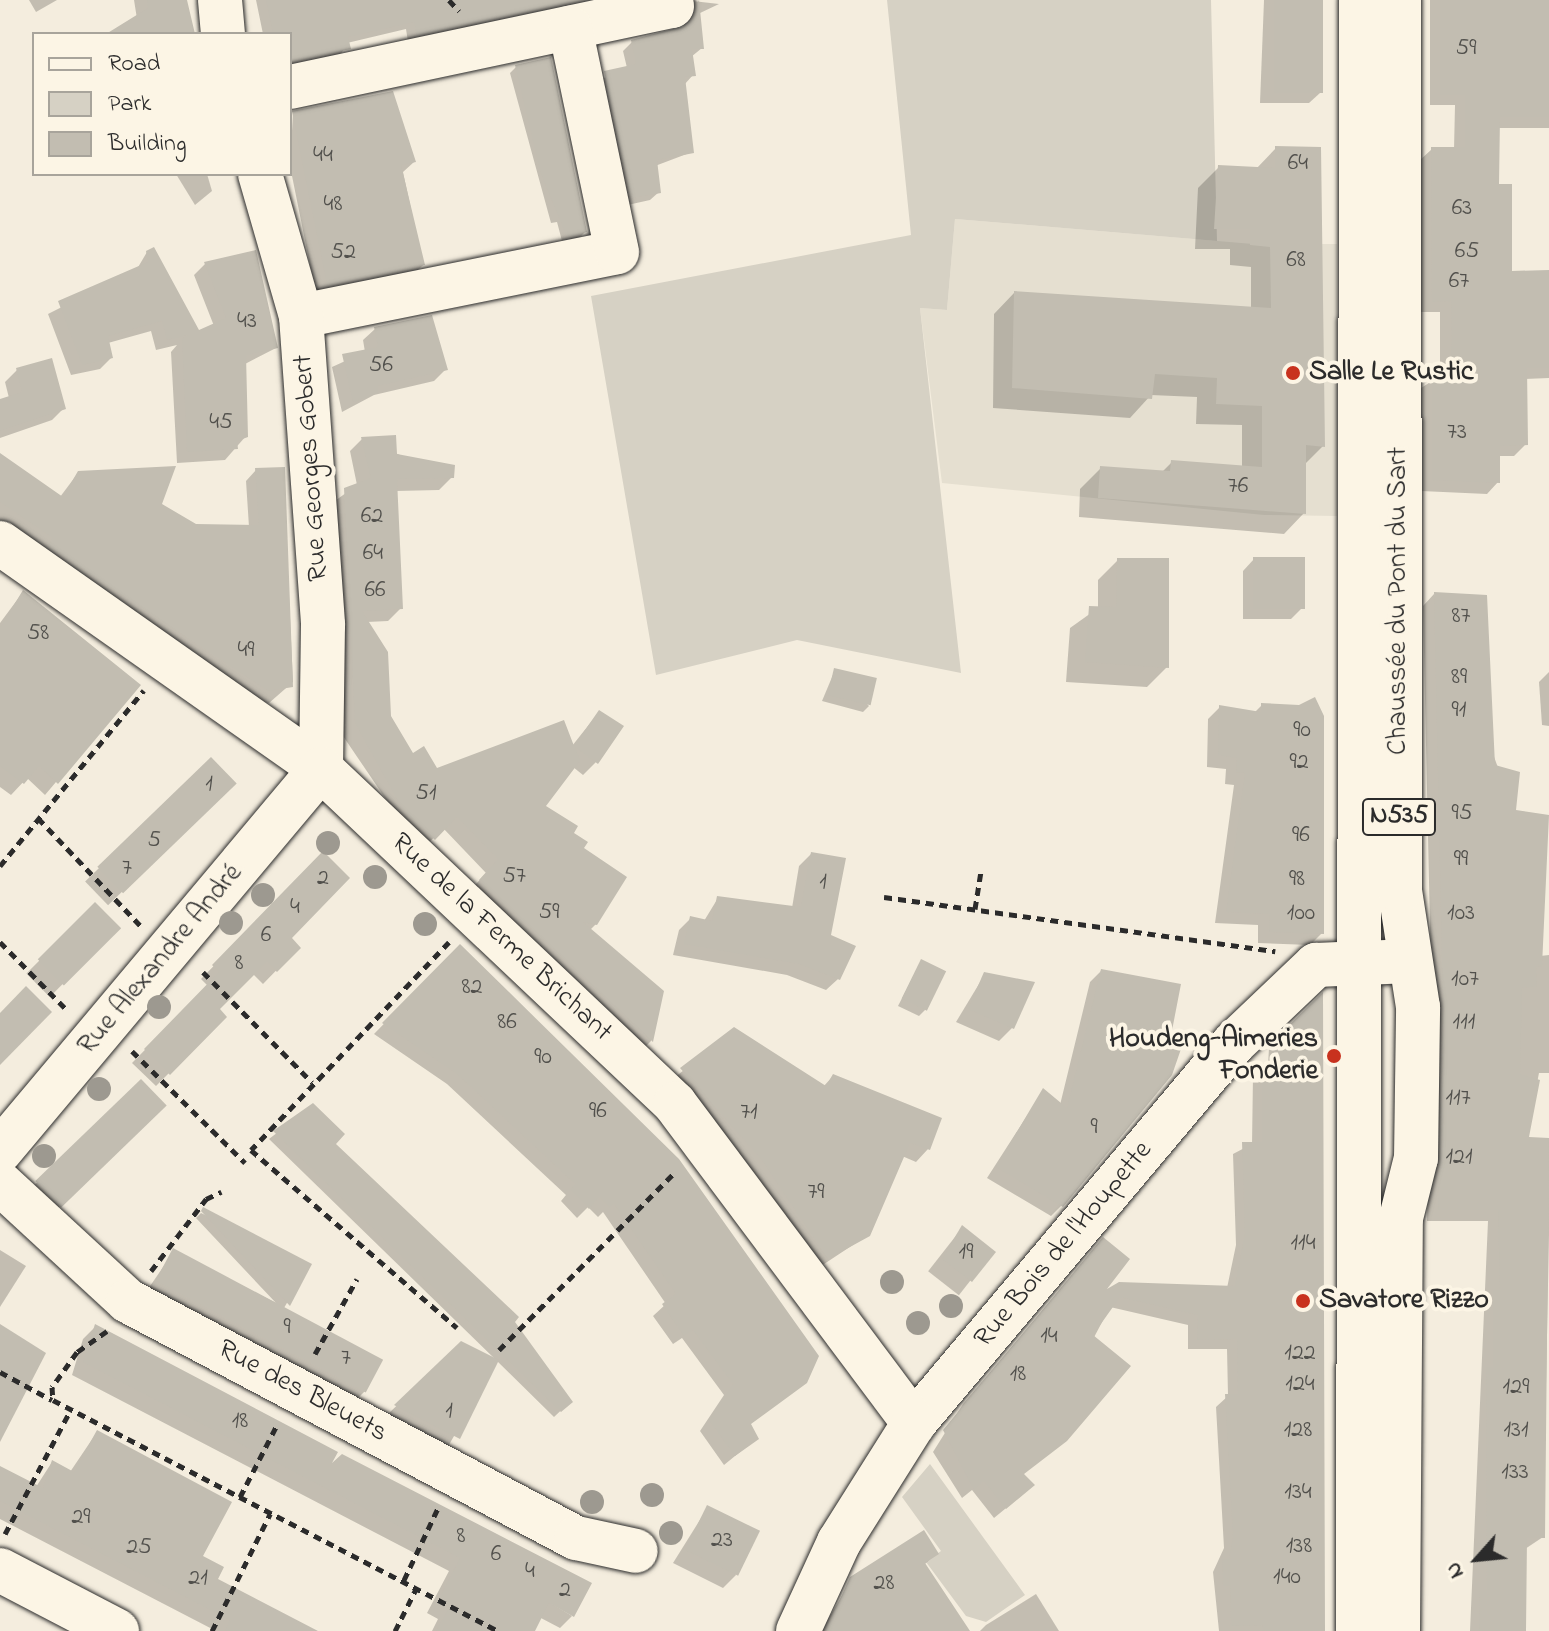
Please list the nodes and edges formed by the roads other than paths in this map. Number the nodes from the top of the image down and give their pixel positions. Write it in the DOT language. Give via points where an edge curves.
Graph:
graph roads {
  1 [pos="220,0"];
  2 [pos="671,0"];
  3 [pos="1361,0"];
  4 [pos="1399,0"];
  5 [pos="570,28"];
  6 [pos="223,32"];
  7 [pos="292,87"];
  8 [pos="261,176"];
  9 [pos="301,316"];
  10 [pos="0,543"];
  11 [pos="321,769"];
  12 [pos="1360,961"];
  13 [pos="1410,961"];
  14 [pos="0,1151"];
  15 [pos="0,1183"];
  16 [pos="914,1423"];
  17 [pos="636,1551"];
  18 [pos="0,1570"];
  19 [pos="91,1625"];
  20 [pos="798,1631"];
  21 [pos="1358,1631"];
  22 [pos="1398,1631"];
  1 -- 6 [label="street"];
  2 -- 5 [label="street" via="672,6"];
  3 -- 12 [label="street, Chaussée du Pont du Sart / N535"];
  4 -- 13 [label="street, Chaussée du Pont du Sart / N535" via="1400,891"];
  5 -- 7 [label="street"];
  5 -- 9 [label="street" via="617,252"];
  8 -- 9 [label="street, Rue Georges Gobert"];
  9 -- 11 [label="street, Rue Georges Gobert" via="322,610"];
  10 -- 11 [label="street, Rue de la Ferme Brichant"];
  11 -- 14 [label="street, Rue Alexandre André"];
  11 -- 16 [label="street, Rue de la Ferme Brichant" via="705,1141"];
  12 -- 13 [label="street"];
  12 -- 16 [label="street, Rue Bois de l'Houpette" via="1316,965 1233,1044"];
  12 -- 21 [label="street, Chaussée du Pont du Sart / N535"];
  13 -- 22 [label="street, Chaussée du Pont du Sart / N535" via="1418,1007 1416,1158 1401,1218"];
  15 -- 17 [label="street, Rue des Bleuets" via="128,1301 576,1538"];
  16 -- 20 [label="street, Rue Bois de l'Houpette" via="839,1542"];
  18 -- 19 [label="street"];
}
